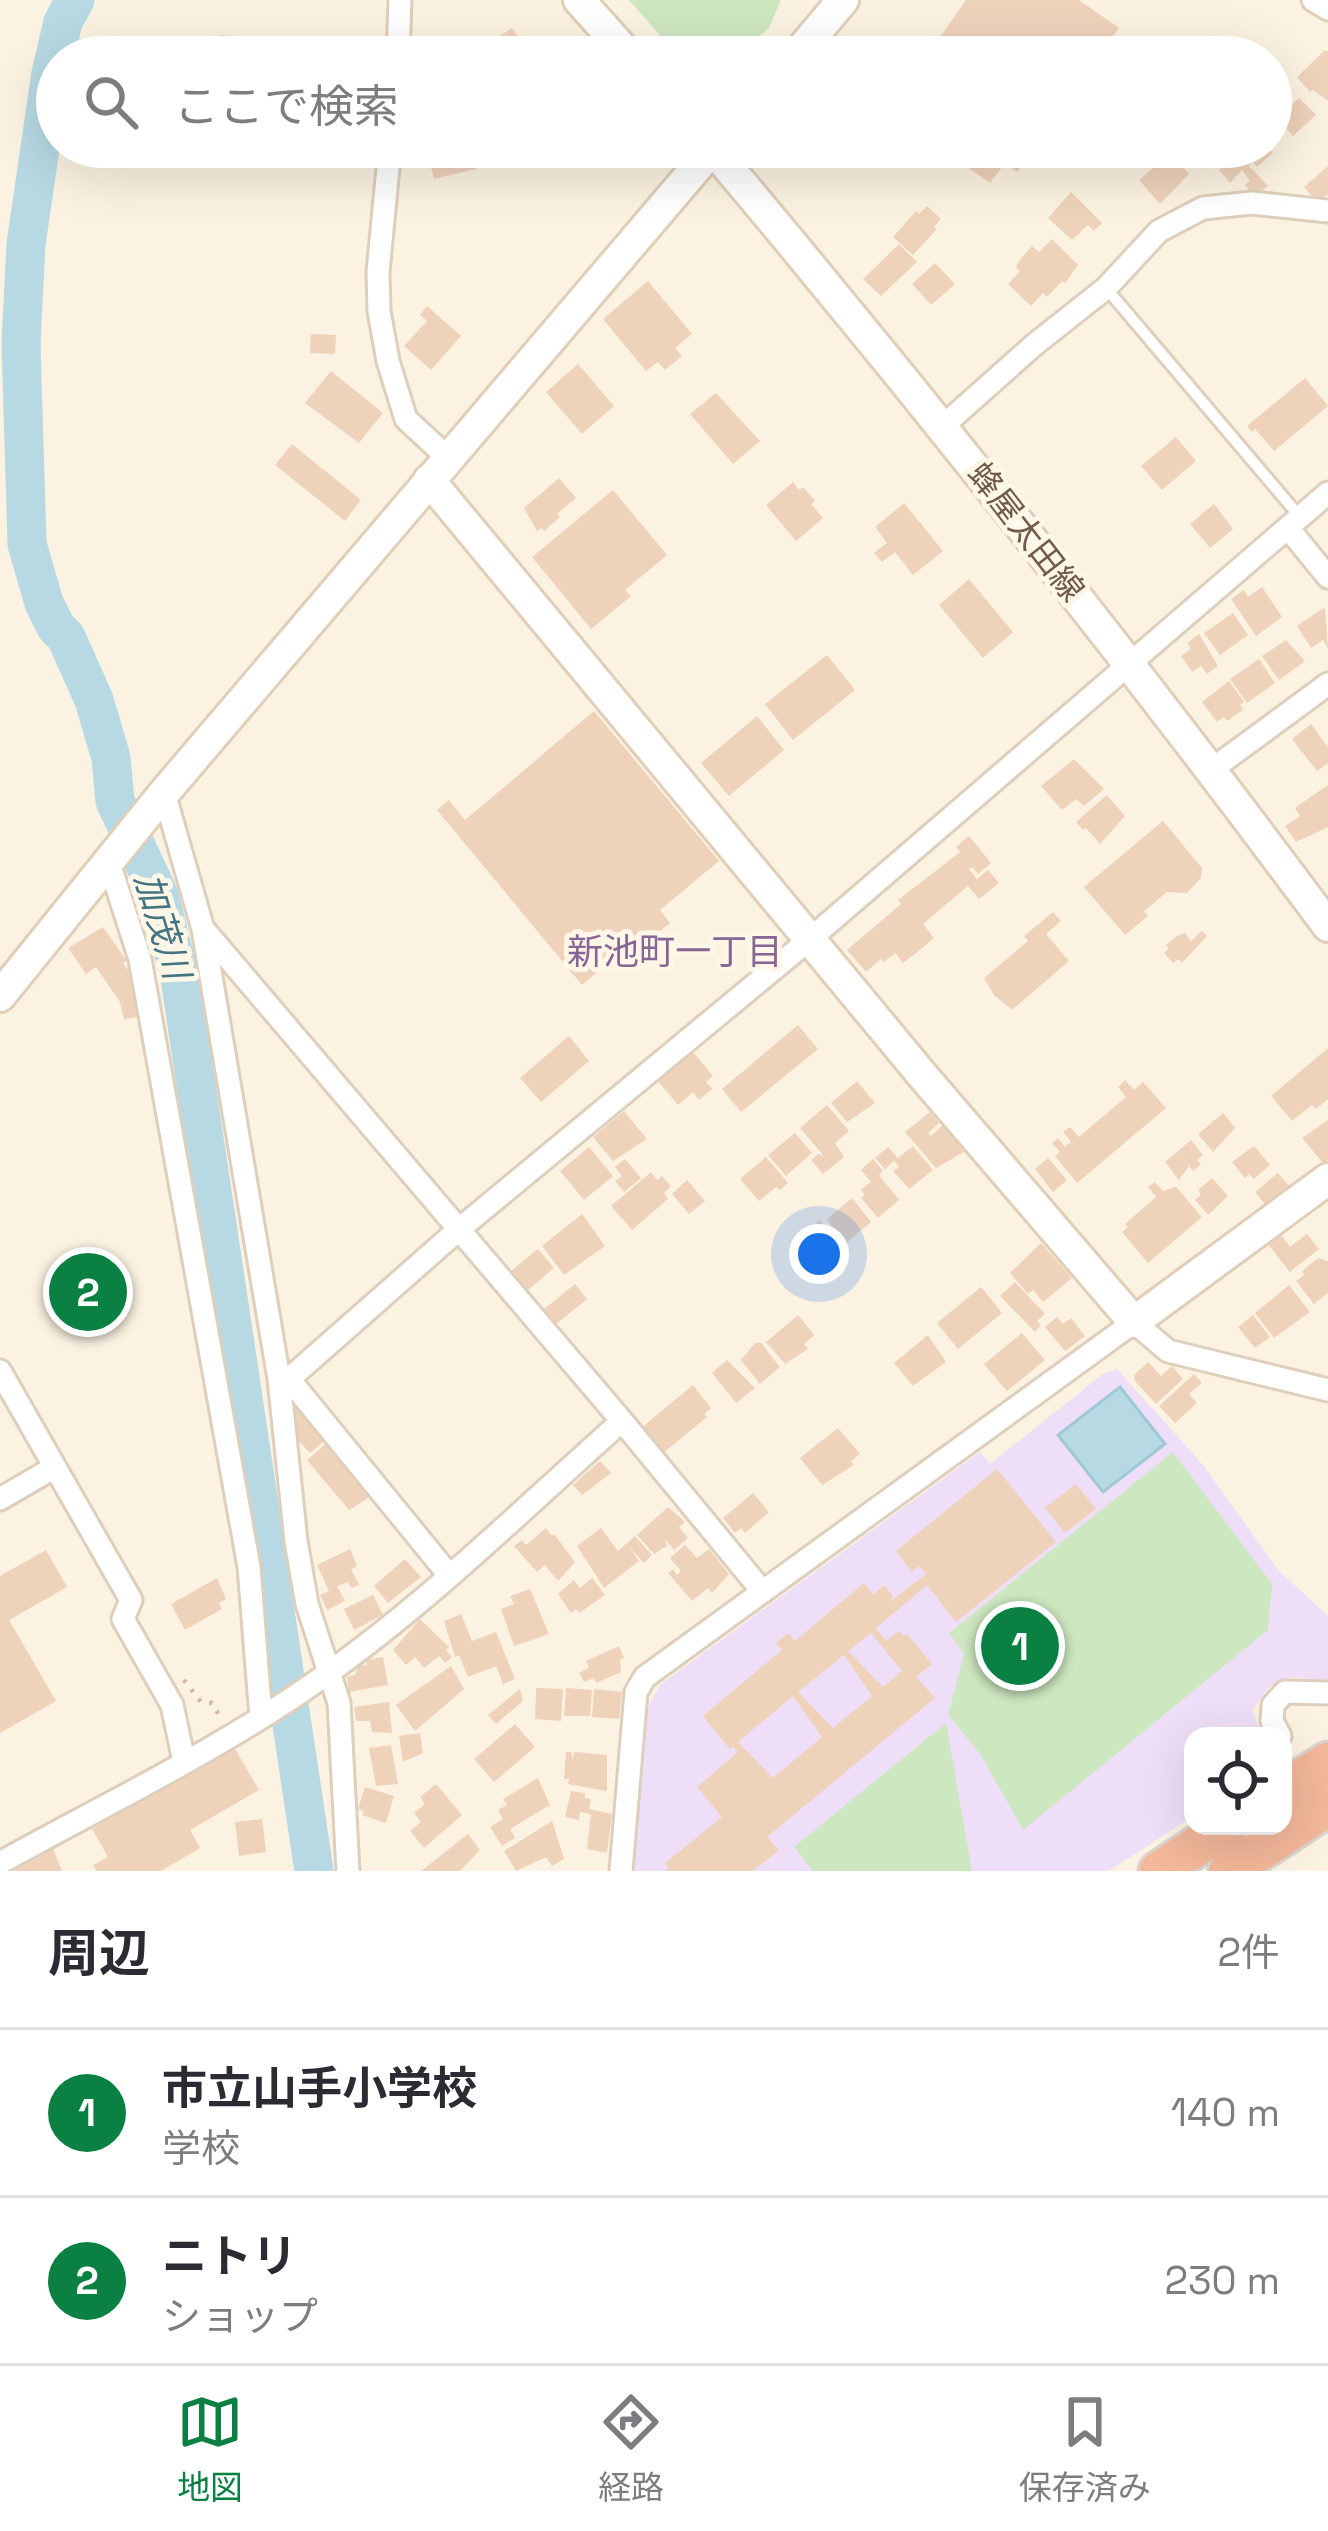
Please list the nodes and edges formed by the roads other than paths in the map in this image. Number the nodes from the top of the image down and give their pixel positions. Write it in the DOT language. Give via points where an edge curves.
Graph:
graph roads {
  1 [pos="400,0"];
  2 [pos="579,0"];
  3 [pos="844,0"];
  4 [pos="1313,0"];
  5 [pos="1328,9"];
  6 [pos="399,36"];
  7 [pos="611,36"];
  8 [pos="813,36"];
  9 [pos="389,168"];
  10 [pos="695,168"];
  11 [pos="729,168"];
  12 [pos="1328,212"];
  13 [pos="1106,288"];
  14 [pos="943,426"];
  15 [pos="438,469"];
  16 [pos="1328,493"];
  17 [pos="1294,523"];
  18 [pos="1328,577"];
  19 [pos="1130,664"];
  20 [pos="1328,684"];
  21 [pos="1211,770"];
  22 [pos="164,793"];
  23 [pos="108,860"];
  24 [pos="1328,926"];
  25 [pos="203,929"];
  26 [pos="810,939"];
  27 [pos="0,997"];
  28 [pos="1328,1179"];
  29 [pos="458,1231"];
  30 [pos="1134,1322"];
  31 [pos="0,1371"];
  32 [pos="284,1379"];
  33 [pos="1328,1390"];
  34 [pos="622,1421"];
  35 [pos="55,1467"];
  36 [pos="0,1499"];
  37 [pos="449,1574"];
  38 [pos="763,1592"];
  39 [pos="327,1675"];
  40 [pos="1328,1693"];
  41 [pos="261,1718"];
  42 [pos="1276,1727"];
  43 [pos="1292,1754"];
  44 [pos="184,1761"];
  45 [pos="1311,1783"];
  46 [pos="1244,1856"];
  47 [pos="0,1863"];
  48 [pos="348,1871"];
  49 [pos="620,1871"];
  50 [pos="1159,1871"];
  1 -- 6 [label="street"];
  2 -- 7 [label="street"];
  3 -- 8 [label="street"];
  4 -- 5 [label="street"];
  9 -- 15 [label="street" via="379,311 406,418"];
  10 -- 15 [label="street"];
  11 -- 14 [label="street, 蜂屋太田線"];
  12 -- 13 [label="street" via="1252,202 1203,208 1159,231"];
  13 -- 14 [label="street"];
  13 -- 17 [label="lane"];
  14 -- 19 [label="street, 蜂屋太田線"];
  15 -- 22 [label="street"];
  15 -- 26 [label="street"];
  16 -- 17 [label="street"];
  17 -- 18 [label="street"];
  17 -- 19 [label="street"];
  19 -- 21 [label="street, 蜂屋太田線"];
  19 -- 26 [label="street"];
  20 -- 21 [label="street"];
  21 -- 24 [label="street, 蜂屋太田線"];
  22 -- 23 [label="street"];
  22 -- 25 [label="street"];
  23 -- 27 [label="street"];
  23 -- 41 [label="street" via="140,959 233,1474"];
  25 -- 29 [label="street"];
  25 -- 32 [label="street"];
  26 -- 29 [label="street"];
  26 -- 30 [label="street"];
  28 -- 30 [label="street"];
  29 -- 32 [label="street"];
  29 -- 34 [label="street"];
  30 -- 33 [label="street" via="1168,1351"];
  30 -- 38 [label="street"];
  31 -- 35 [label="street"];
  32 -- 37 [label="street"];
  32 -- 39 [label="street" via="296,1541"];
  34 -- 37 [label="street"];
  34 -- 38 [label="street"];
  35 -- 36 [label="street"];
  35 -- 44 [label="street" via="131,1600 123,1619 172,1705"];
  37 -- 39 [label="street"];
  38 -- 49 [label="street" via="661,1662 636,1693"];
  39 -- 41 [label="street"];
  39 -- 48 [label="street" via="339,1703"];
  40 -- 42 [label="street" via="1286,1692 1273,1705"];
  41 -- 44 [label="street"];
  43 -- 45 [label="street"];
  44 -- 47 [label="street"];
  45 -- 46 [label="highway"];
  46 -- 50 [label="highway"];
}
